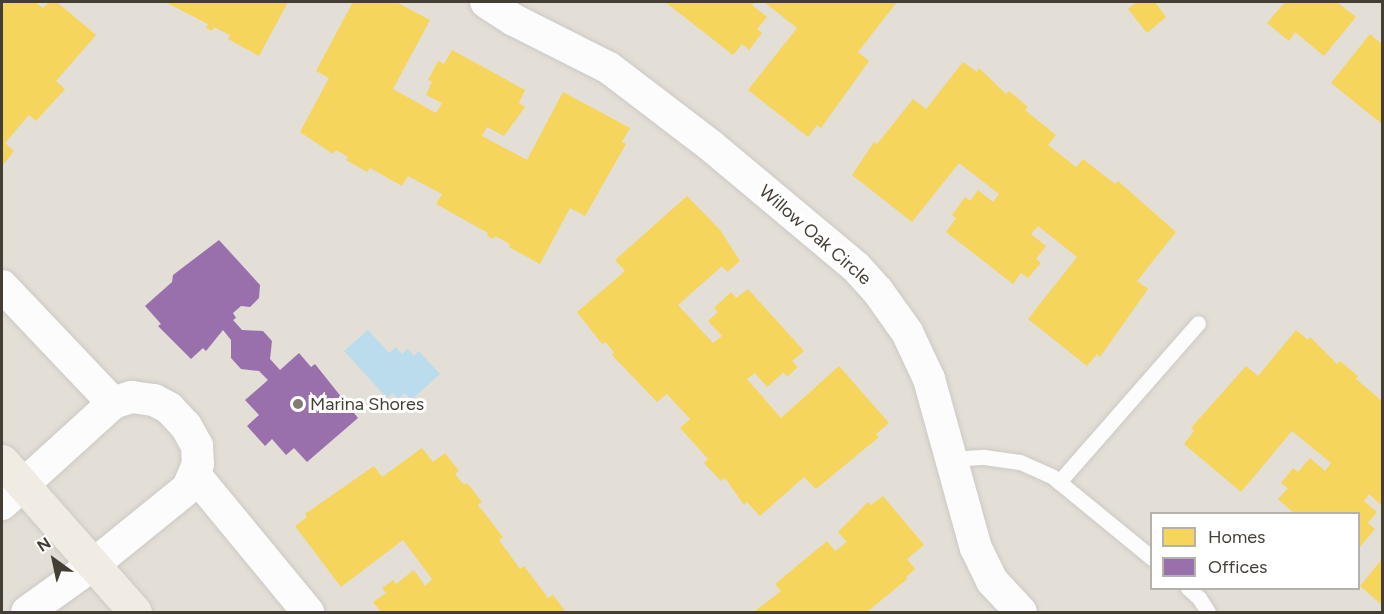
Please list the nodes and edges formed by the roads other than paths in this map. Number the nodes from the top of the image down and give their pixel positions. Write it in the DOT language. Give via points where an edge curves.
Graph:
graph roads {
  1 [pos="486,2"];
  2 [pos="2,286"];
  3 [pos="1198,323"];
  4 [pos="113,403"];
  5 [pos="952,459"];
  6 [pos="195,475"];
  7 [pos="1059,482"];
  8 [pos="9,483"];
  9 [pos="1150,556"];
  10 [pos="94,564"];
  11 [pos="1190,590"];
  12 [pos="27,612"];
  13 [pos="135,612"];
  14 [pos="308,612"];
  15 [pos="1021,612"];
  16 [pos="1208,612"];
  1 -- 5 [label="street, Willow Oak Circle" via="609,68 710,145 856,267 907,332 929,379"];
  2 -- 4 [label="street"];
  3 -- 7 [label="lane"];
  4 -- 6 [label="street" via="132,397 154,400 169,408 186,426 197,446"];
  4 -- 8 [label="street"];
  5 -- 7 [label="lane" via="984,457 1020,462"];
  5 -- 15 [label="street, Willow Oak Circle" via="976,548 992,581"];
  6 -- 10 [label="street" via="188,488"];
  6 -- 14 [label="street"];
  7 -- 9 [label="lane"];
  8 -- 10 [label="main road"];
  10 -- 12 [label="street"];
  10 -- 13 [label="main road"];
  11 -- 16 [label="lane"];
}
